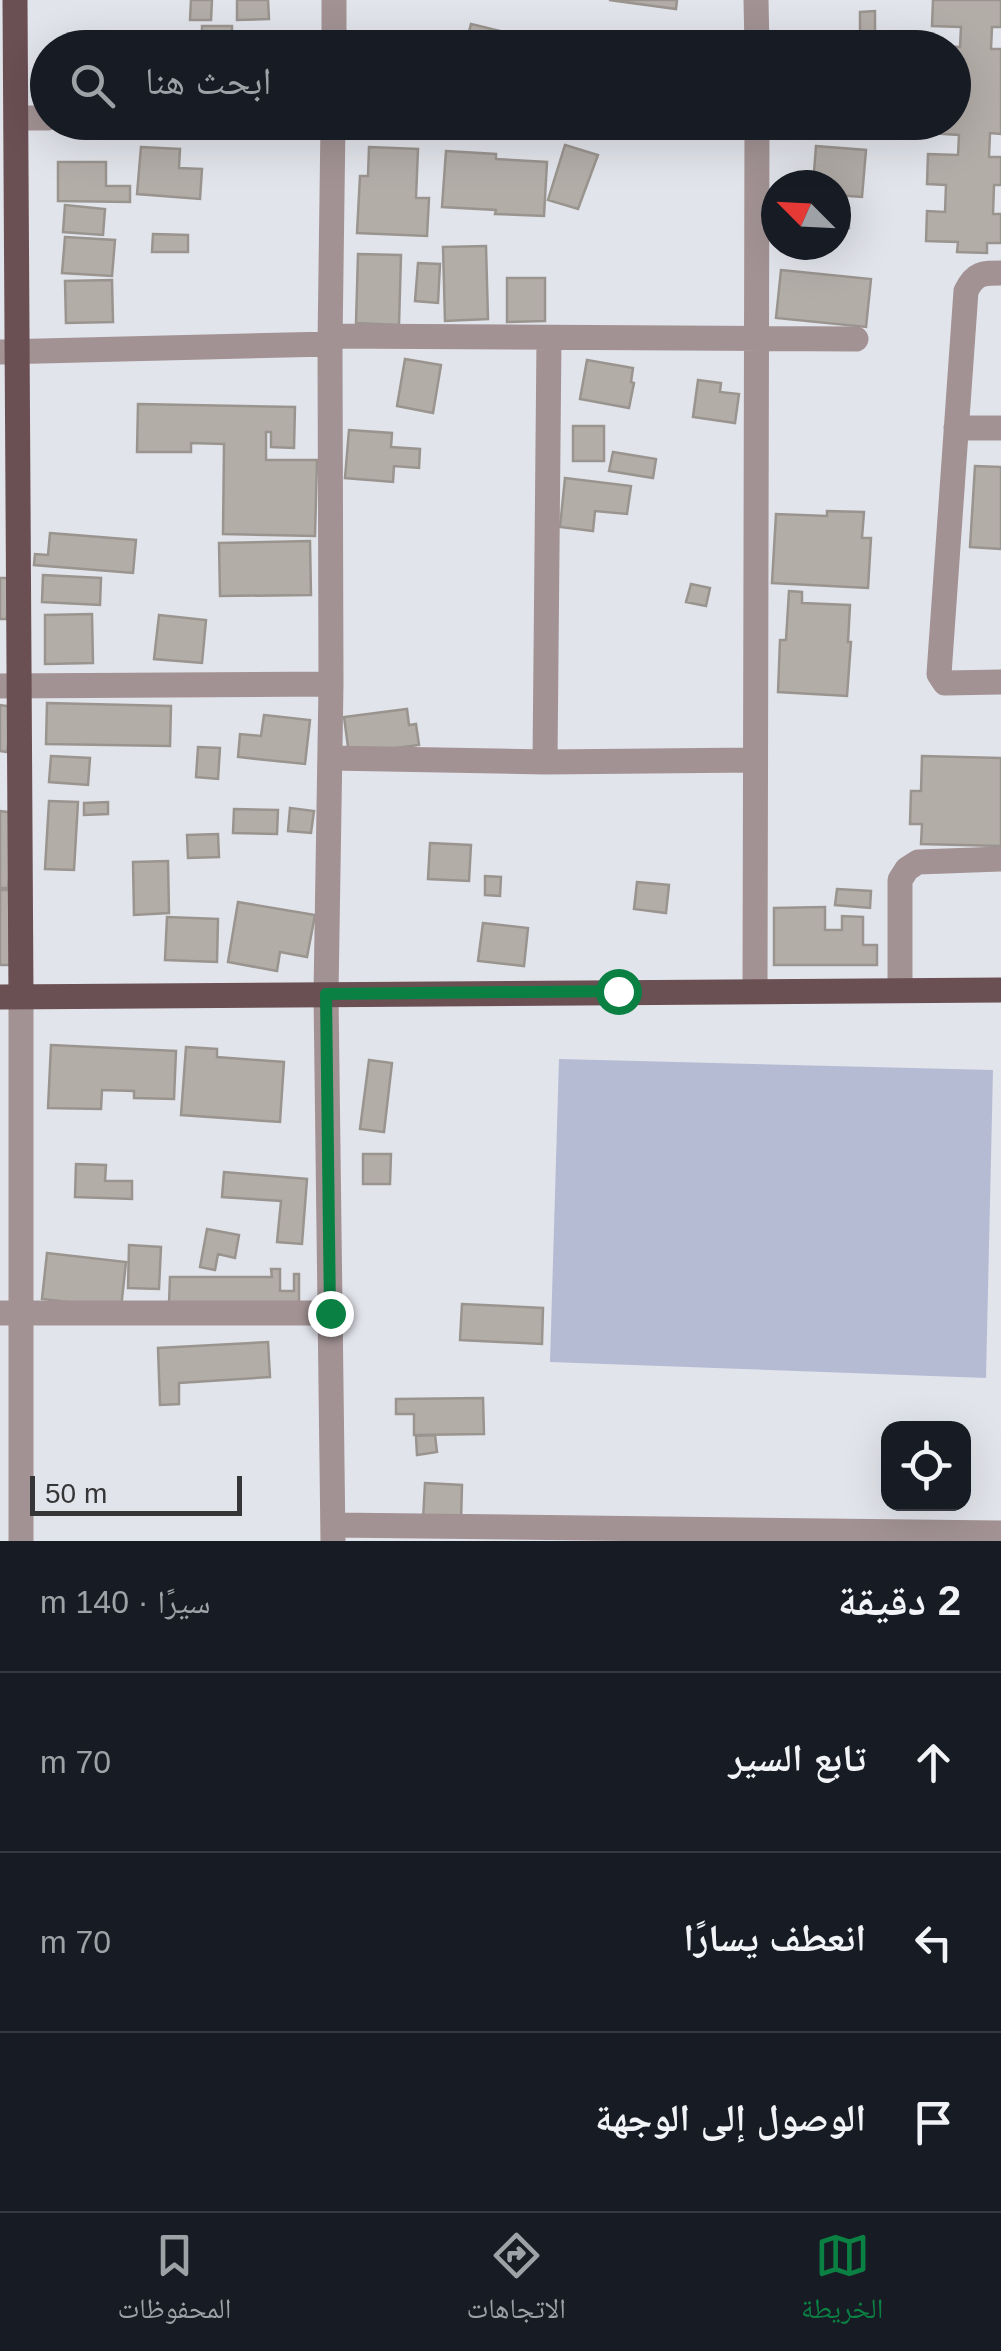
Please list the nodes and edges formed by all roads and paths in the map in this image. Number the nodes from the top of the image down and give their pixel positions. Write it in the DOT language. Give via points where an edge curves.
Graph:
graph roads {
  1 [pos="16,0"];
  2 [pos="334,0"];
  3 [pos="756,0"];
  4 [pos="334,30"];
  5 [pos="757,30"];
  6 [pos="8,55"];
  7 [pos="17,118"];
  8 [pos="30,118"];
  9 [pos="334,140"];
  10 [pos="757,140"];
  11 [pos="1001,273"];
  12 [pos="548,338"];
  13 [pos="756,338"];
  14 [pos="856,339"];
  15 [pos="330,340"];
  16 [pos="9,352"];
  17 [pos="956,428"];
  18 [pos="1001,428"];
  19 [pos="1001,682"];
  20 [pos="331,684"];
  21 [pos="9,686"];
  22 [pos="330,758"];
  23 [pos="756,760"];
  24 [pos="545,762"];
  25 [pos="1001,860"];
  26 [pos="900,990"];
  27 [pos="1001,990"];
  28 [pos="755,991"];
  29 [pos="326,994"];
  30 [pos="10,997"];
  31 [pos="10,1313"];
  32 [pos="330,1313"];
  33 [pos="1001,1532"];
  34 [pos="333,1533"];
  35 [pos="514,1534"];
  36 [pos="676,1535"];
  37 [pos="893,1536"];
  38 [pos="21,1541"];
  1 -- 6 [label="main road"];
  2 -- 4 [label="street"];
  3 -- 5 [label="street"];
  6 -- 7 [label="main road"];
  7 -- 8 [label="street"];
  7 -- 16 [label="main road"];
  9 -- 15 [label="street"];
  10 -- 13 [label="street"];
  11 -- 17 [label="street" via="982,272 966,291"];
  12 -- 13 [label="street"];
  12 -- 15 [label="street"];
  12 -- 24 [label="street"];
  13 -- 14 [label="street"];
  13 -- 23 [label="street"];
  15 -- 16 [label="street"];
  15 -- 20 [label="street"];
  16 -- 21 [label="main road"];
  17 -- 18 [label="street"];
  17 -- 19 [label="street" via="939,674 955,685"];
  20 -- 21 [label="street"];
  20 -- 22 [label="street"];
  21 -- 30 [label="main road"];
  22 -- 24 [label="street"];
  22 -- 29 [label="street"];
  23 -- 24 [label="street"];
  23 -- 28 [label="street"];
  25 -- 26 [label="street" via="918,862 908,869 900,880"];
  26 -- 27 [label="main road"];
  26 -- 28 [label="main road"];
  28 -- 29 [label="main road"];
  29 -- 30 [label="main road"];
  29 -- 32 [label="street"];
  30 -- 31 [label="street"];
  31 -- 32 [label="street"];
  31 -- 38 [label="street"];
  32 -- 34 [label="street"];
  33 -- 37 [label="street"];
  34 -- 35 [label="street"];
  35 -- 36 [label="street"];
  36 -- 37 [label="street"];
}
